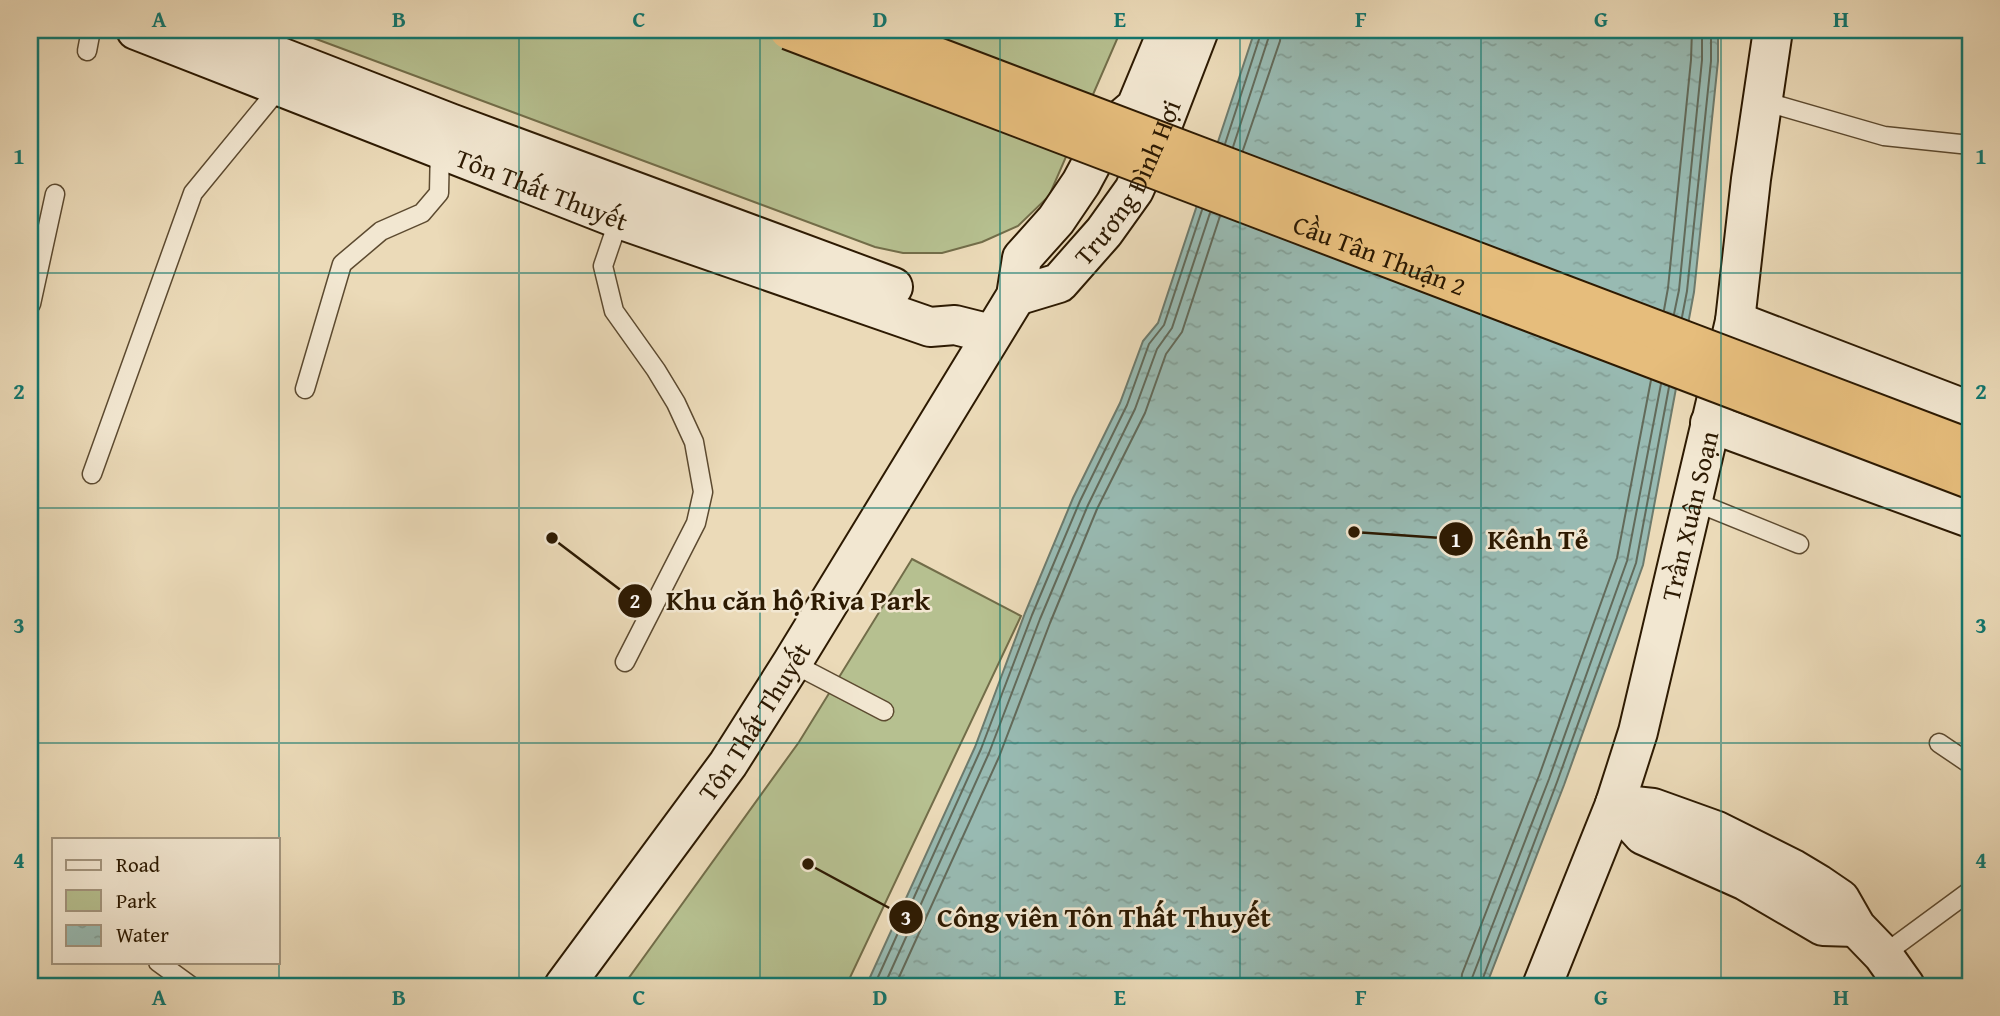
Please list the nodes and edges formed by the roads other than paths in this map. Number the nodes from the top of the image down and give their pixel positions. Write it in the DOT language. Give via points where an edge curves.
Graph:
graph roads {
  1 [pos="91,30"];
  2 [pos="136,30"];
  3 [pos="211,30"];
  4 [pos="789,30"];
  5 [pos="865,30"];
  6 [pos="1141,30"];
  7 [pos="1168,30"];
  8 [pos="1199,30"];
  9 [pos="1773,30"];
  10 [pos="87,51"];
  11 [pos="280,87"];
  12 [pos="1763,101"];
  13 [pos="1110,129"];
  14 [pos="444,136"];
  15 [pos="1970,145"];
  16 [pos="55,194"];
  17 [pos="620,219"];
  18 [pos="1016,296"];
  19 [pos="31,304"];
  20 [pos="1735,321"];
  21 [pos="955,325"];
  22 [pos="991,334"];
  23 [pos="304,389"];
  24 [pos="1970,411"];
  25 [pos="1710,423"];
  26 [pos="1970,449"];
  27 [pos="92,474"];
  28 [pos="1970,479"];
  29 [pos="1693,501"];
  30 [pos="1970,518"];
  31 [pos="1799,544"];
  32 [pos="625,662"];
  33 [pos="792,663"];
  34 [pos="884,711"];
  35 [pos="1939,743"];
  36 [pos="1970,764"];
  37 [pos="1615,804"];
  38 [pos="1970,891"];
  39 [pos="1883,956"];
  40 [pos="161,964"];
  41 [pos="191,986"];
  42 [pos="564,986"];
  43 [pos="1542,986"];
  44 [pos="1905,986"];
  1 -- 10 [label="lane"];
  2 -- 11 [label="main road, Tôn Thất Thuyết"];
  3 -- 14 [label="main road, Tôn Thất Thuyết"];
  4 -- 28 [label="main road, Cầu Tân Thuận 2, bridge"];
  5 -- 26 [label="main road, Cầu Tân Thuận 2, bridge"];
  6 -- 13 [label="main road, Trương Đình Hợi" via="1112,97"];
  7 -- 13 [label="main road, Trương Đình Hợi" via="1136,107"];
  8 -- 18 [label="main road, Trương Đình Hợi" via="1134,190 1059,283"];
  9 -- 12 [label="main road, Trần Xuân Soạn"];
  11 -- 14 [label="main road, Tôn Thất Thuyết"];
  11 -- 27 [label="lane" via="193,193"];
  12 -- 15 [label="lane" via="1884,136"];
  12 -- 20 [label="main road, Trần Xuân Soạn"];
  13 -- 18 [label="main road, Trương Đình Hợi" via="1069,201 1022,258"];
  14 -- 17 [label="main road, Tôn Thất Thuyết"];
  14 -- 21 [label="main road, Tôn Thất Thuyết" via="941,304"];
  14 -- 23 [label="lane" via="439,192 422,213 381,231 342,264"];
  16 -- 19 [label="lane"];
  17 -- 21 [label="main road, Tôn Thất Thuyết" via="930,327"];
  17 -- 32 [label="lane" via="603,266 614,311 676,403 694,442 703,492 696,523"];
  18 -- 22 [label="main road, Trương Đình Hợi"];
  20 -- 24 [label="main road"];
  20 -- 25 [label="main road, Trần Xuân Soạn"];
  21 -- 22 [label="main road, Tôn Thất Thuyết"];
  22 -- 33 [label="main road, Tôn Thất Thuyết"];
  25 -- 29 [label="main road, Trần Xuân Soạn"];
  25 -- 30 [label="main road"];
  29 -- 31 [label="lane"];
  29 -- 37 [label="main road, Trần Xuân Soạn" via="1638,732"];
  33 -- 34 [label="lane"];
  33 -- 42 [label="main road, Tôn Thất Thuyết" via="727,764"];
  35 -- 36 [label="lane"];
  37 -- 39 [label="main road" via="1653,808 1717,831 1793,869 1840,899 1856,927"];
  37 -- 43 [label="main road, Trần Xuân Soạn"];
  38 -- 39 [label="lane"];
  39 -- 44 [label="main road"];
  40 -- 41 [label="lane"];
}
